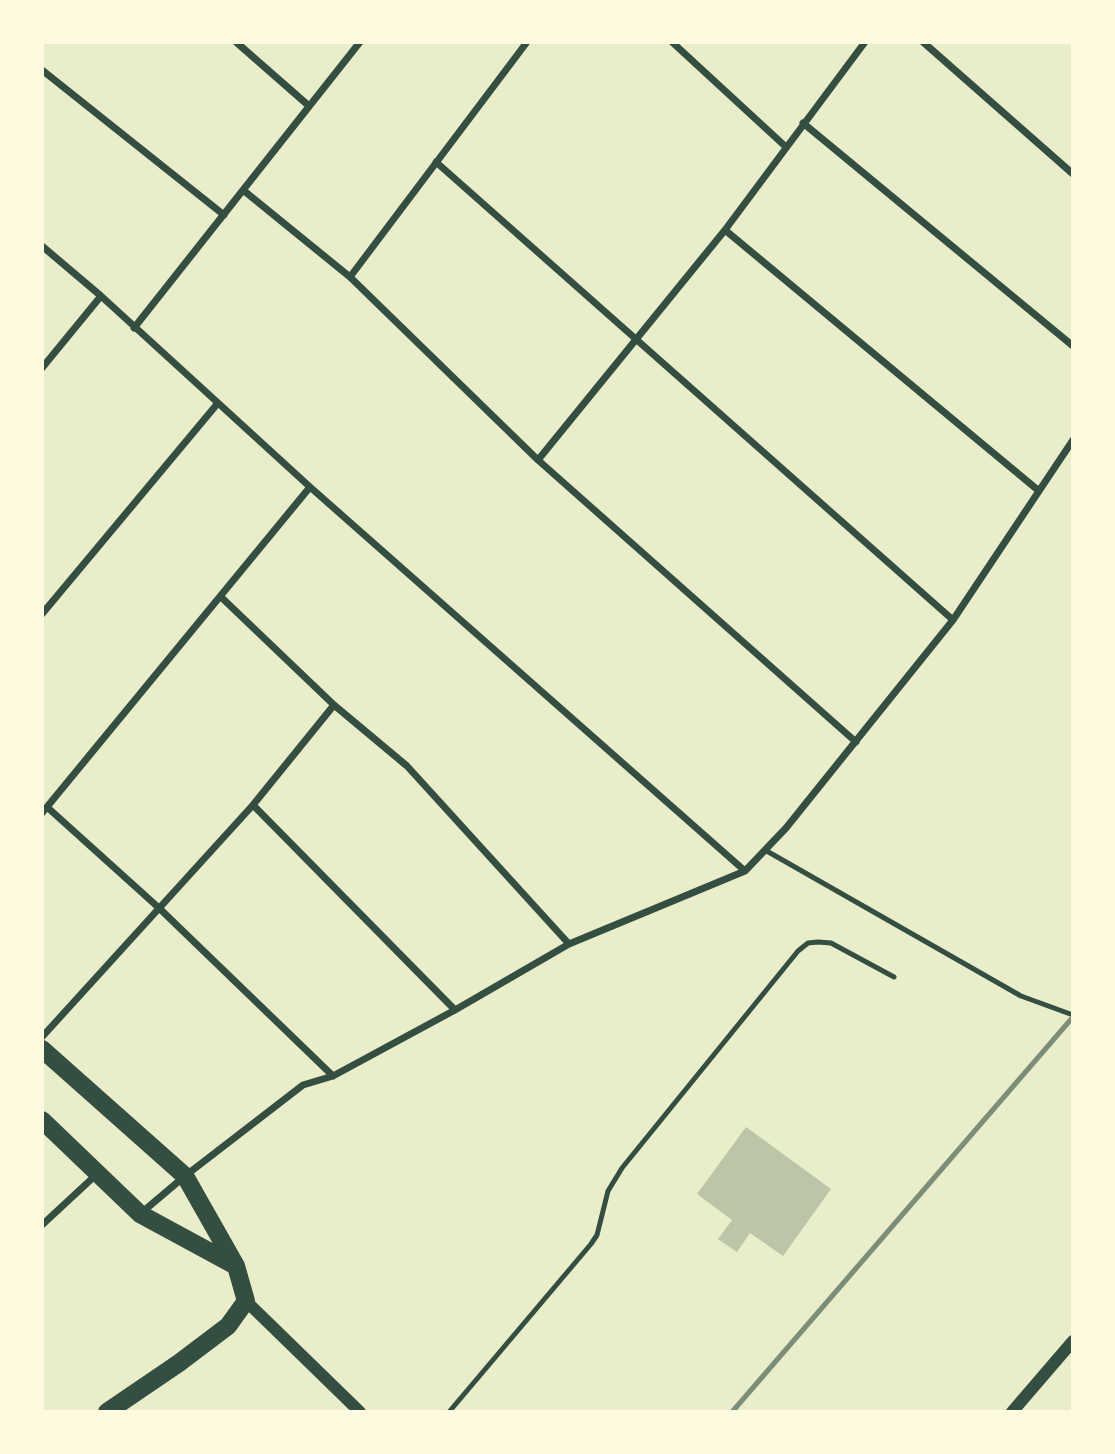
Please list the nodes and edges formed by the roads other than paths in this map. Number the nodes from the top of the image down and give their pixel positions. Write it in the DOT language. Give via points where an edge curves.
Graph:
graph roads {
  1 [pos="236,42"];
  2 [pos="360,42"];
  3 [pos="527,42"];
  4 [pos="671,42"];
  5 [pos="865,42"];
  6 [pos="923,42"];
  7 [pos="42,69"];
  8 [pos="309,106"];
  9 [pos="803,123"];
  10 [pos="786,147"];
  11 [pos="436,162"];
  12 [pos="1073,174"];
  13 [pos="243,190"];
  14 [pos="224,215"];
  15 [pos="725,230"];
  16 [pos="42,246"];
  17 [pos="349,277"];
  18 [pos="100,296"];
  19 [pos="134,328"];
  20 [pos="636,339"];
  21 [pos="1073,346"];
  22 [pos="42,368"];
  23 [pos="218,403"];
  24 [pos="1073,440"];
  25 [pos="538,460"];
  26 [pos="310,487"];
  27 [pos="1040,491"];
  28 [pos="221,597"];
  29 [pos="42,614"];
  30 [pos="953,621"];
  31 [pos="334,705"];
  32 [pos="856,742"];
  33 [pos="253,804"];
  34 [pos="44,810"];
  35 [pos="765,850"];
  36 [pos="744,871"];
  37 [pos="159,908"];
  38 [pos="569,944"];
  39 [pos="894,977"];
  40 [pos="455,1010"];
  41 [pos="1073,1015"];
  42 [pos="42,1037"];
  43 [pos="42,1049"];
  44 [pos="333,1076"];
  45 [pos="42,1120"];
  46 [pos="98,1172"];
  47 [pos="185,1176"];
  48 [pos="140,1214"];
  49 [pos="42,1225"];
  50 [pos="236,1266"];
  51 [pos="246,1301"];
  52 [pos="1073,1341"];
  53 [pos="107,1412"];
  54 [pos="360,1412"];
  55 [pos="449,1412"];
  56 [pos="1013,1412"];
  1 -- 8 [label="street"];
  2 -- 8 [label="street"];
  3 -- 11 [label="street"];
  4 -- 10 [label="street"];
  5 -- 9 [label="street"];
  6 -- 12 [label="street"];
  7 -- 14 [label="street"];
  8 -- 13 [label="street"];
  9 -- 10 [label="street"];
  9 -- 21 [label="street"];
  10 -- 15 [label="street"];
  11 -- 17 [label="street"];
  11 -- 20 [label="street"];
  13 -- 14 [label="street"];
  13 -- 17 [label="street"];
  14 -- 19 [label="street"];
  15 -- 20 [label="street"];
  15 -- 27 [label="street"];
  16 -- 18 [label="street"];
  17 -- 25 [label="street"];
  18 -- 19 [label="street"];
  18 -- 22 [label="street"];
  19 -- 23 [label="street"];
  20 -- 25 [label="street"];
  20 -- 30 [label="street"];
  23 -- 26 [label="street"];
  23 -- 29 [label="street"];
  24 -- 27 [label="street"];
  25 -- 32 [label="street"];
  26 -- 28 [label="street"];
  26 -- 36 [label="street"];
  27 -- 30 [label="street"];
  28 -- 31 [label="street"];
  28 -- 34 [label="street"];
  30 -- 32 [label="street"];
  31 -- 33 [label="street"];
  31 -- 38 [label="street" via="407,766"];
  32 -- 35 [label="street"];
  33 -- 37 [label="street"];
  33 -- 40 [label="street"];
  34 -- 37 [label="street"];
  35 -- 36 [label="street"];
  35 -- 41 [label="lane" via="1021,996"];
  36 -- 38 [label="street"];
  37 -- 42 [label="street"];
  37 -- 44 [label="street"];
  38 -- 40 [label="street"];
  39 -- 55 [label="lane" via="831,943 808,943 798,951 622,1168 608,1191 591,1244"];
  40 -- 44 [label="street"];
  43 -- 47 [label="main road"];
  44 -- 47 [label="street" via="303,1085"];
  45 -- 46 [label="main road"];
  46 -- 48 [label="main road"];
  46 -- 49 [label="street"];
  47 -- 48 [label="street"];
  47 -- 50 [label="main road"];
  48 -- 50 [label="main road"];
  50 -- 51 [label="main road"];
  51 -- 53 [label="main road" via="228,1326"];
  51 -- 54 [label="street"];
  52 -- 56 [label="street"];
}
